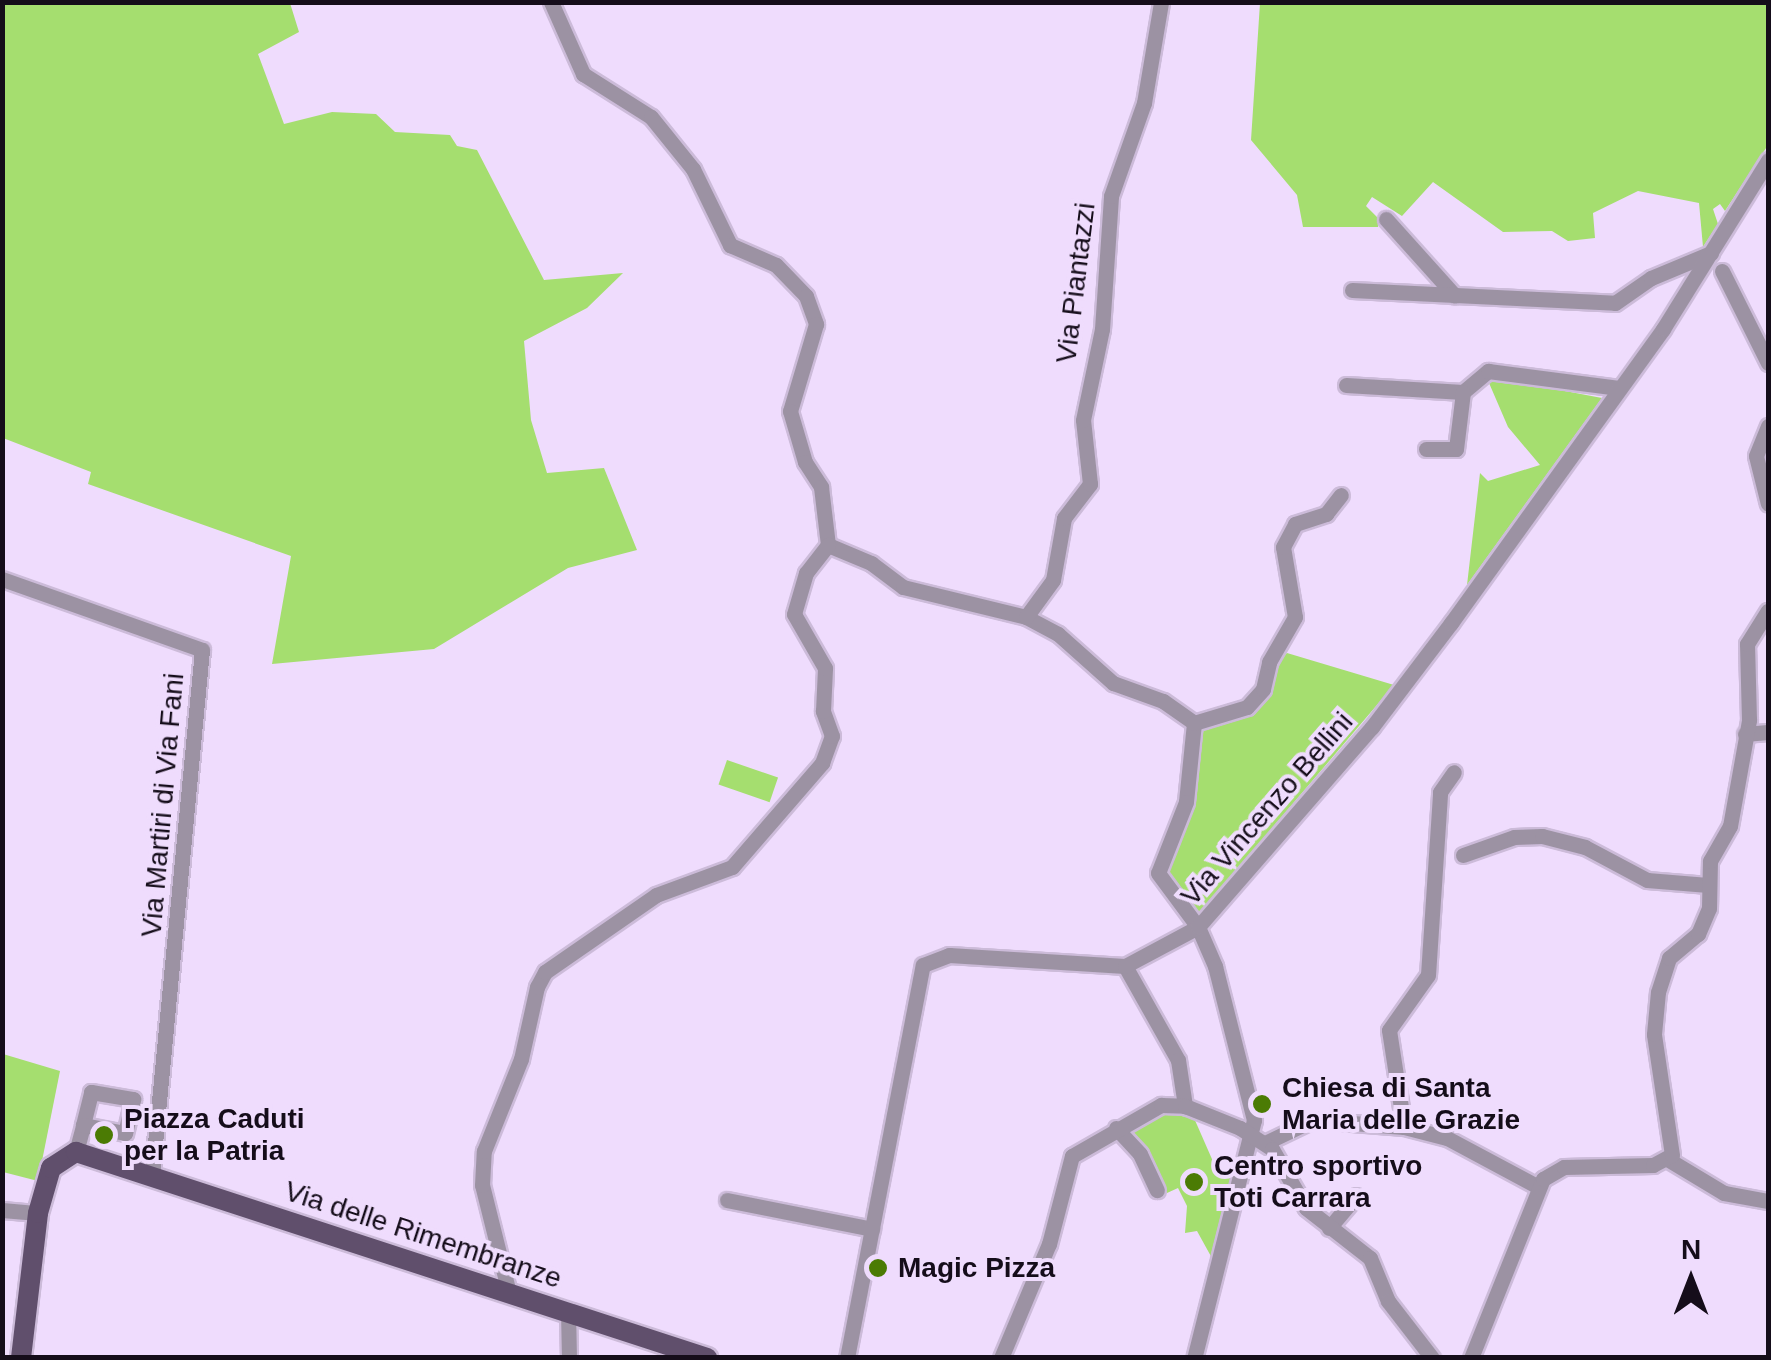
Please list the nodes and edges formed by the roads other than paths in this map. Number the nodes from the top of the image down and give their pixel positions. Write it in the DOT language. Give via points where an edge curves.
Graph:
graph roads {
  1 [pos="551,2"];
  2 [pos="1160,2"];
  3 [pos="1768,160"];
  4 [pos="1386,219"];
  5 [pos="1711,253"];
  6 [pos="1722,271"];
  7 [pos="1352,290"];
  8 [pos="1455,296"];
  9 [pos="1768,362"];
  10 [pos="1346,384"];
  11 [pos="1619,388"];
  12 [pos="1463,392"];
  13 [pos="1768,426"];
  14 [pos="1426,448"];
  15 [pos="1341,494"];
  16 [pos="1768,504"];
  17 [pos="828,545"];
  18 [pos="2,579"];
  19 [pos="1768,611"];
  20 [pos="1026,617"];
  21 [pos="1768,721"];
  22 [pos="1194,723"];
  23 [pos="1756,733"];
  24 [pos="1454,772"];
  25 [pos="1462,856"];
  26 [pos="1708,885"];
  27 [pos="1198,927"];
  28 [pos="1124,966"];
  29 [pos="1185,1106"];
  30 [pos="83,1125"];
  31 [pos="1248,1127"];
  32 [pos="1404,1127"];
  33 [pos="1116,1128"];
  34 [pos="1273,1146"];
  35 [pos="70,1153"];
  36 [pos="1668,1160"];
  37 [pos="1240,1165"];
  38 [pos="152,1174"];
  39 [pos="1537,1186"];
  40 [pos="1157,1190"];
  41 [pos="1356,1196"];
  42 [pos="727,1200"];
  43 [pos="1768,1200"];
  44 [pos="2,1210"];
  45 [pos="38,1213"];
  46 [pos="1329,1228"];
  47 [pos="872,1229"];
  48 [pos="509,1292"];
  49 [pos="568,1311"];
  50 [pos="20,1358"];
  51 [pos="568,1358"];
  52 [pos="707,1358"];
  53 [pos="847,1358"];
  54 [pos="1001,1358"];
  55 [pos="1194,1358"];
  56 [pos="1432,1358"];
  57 [pos="1471,1358"];
  1 -- 17 [label="street" via="582,74 651,117 693,169 730,245 776,265 806,296 816,324 790,412 805,462 821,487"];
  2 -- 20 [label="street, Via Piantazzi" via="1144,104 1111,196 1102,329 1083,420 1090,484 1064,518 1053,580"];
  3 -- 5 [label="street, Via Vincenzo Bellini"];
  4 -- 8 [label="street"];
  5 -- 8 [label="street" via="1651,278 1615,303"];
  5 -- 11 [label="street, Via Vincenzo Bellini"];
  6 -- 9 [label="street"];
  7 -- 8 [label="street"];
  10 -- 12 [label="street"];
  11 -- 12 [label="street" via="1488,371"];
  11 -- 27 [label="street, Via Vincenzo Bellini" via="1372,727"];
  12 -- 14 [label="street" via="1456,449"];
  13 -- 16 [label="street" via="1756,456"];
  15 -- 22 [label="street" via="1326,514 1295,524 1283,546 1295,617 1269,662 1263,688 1247,707"];
  17 -- 20 [label="street" via="871,563 902,587"];
  17 -- 48 [label="street" via="806,573 794,614 825,668 823,711 832,736 822,763 732,867 656,895 545,972 536,987 521,1060 484,1152 482,1185"];
  18 -- 38 [label="street, Via Martiri di Via Fani" via="202,650"];
  19 -- 23 [label="street" via="1747,644"];
  20 -- 22 [label="street" via="1058,634 1113,683 1163,701"];
  21 -- 23 [label="street"];
  22 -- 27 [label="street" via="1186,802 1158,872"];
  23 -- 26 [label="street" via="1730,826 1713,852"];
  24 -- 32 [label="street" via="1440,792 1428,975 1389,1030"];
  25 -- 26 [label="street" via="1514,837 1542,836 1586,847 1647,880"];
  26 -- 36 [label="street" via="1698,934 1669,958 1658,992 1654,1034 1674,1144"];
  27 -- 28 [label="street, Via Vincenzo Bellini"];
  27 -- 31 [label="street" via="1226,994"];
  28 -- 29 [label="street" via="1178,1060"];
  28 -- 47 [label="street" via="930,958 919,974"];
  29 -- 31 [label="street"];
  29 -- 33 [label="street" via="1151,1106"];
  30 -- 35 [label="street"];
  31 -- 34 [label="street"];
  31 -- 37 [label="street"];
  32 -- 34 [label="street" via="1313,1120"];
  32 -- 39 [label="street" via="1448,1138"];
  33 -- 40 [label="street" via="1140,1154 1147,1181"];
  33 -- 54 [label="street" via="1072,1156 1049,1244"];
  34 -- 37 [label="street"];
  34 -- 46 [label="street" via="1306,1208"];
  35 -- 38 [label="main road, Via delle Rimembranze"];
  35 -- 45 [label="main road" via="51,1168"];
  36 -- 39 [label="street" via="1564,1167"];
  36 -- 43 [label="street" via="1724,1193"];
  37 -- 55 [label="street"];
  38 -- 48 [label="main road, Via delle Rimembranze"];
  39 -- 57 [label="street"];
  41 -- 46 [label="street"];
  42 -- 47 [label="street"];
  44 -- 45 [label="street"];
  45 -- 50 [label="main road"];
  46 -- 56 [label="street" via="1370,1258 1388,1300"];
  47 -- 53 [label="street"];
  48 -- 49 [label="main road, Via delle Rimembranze"];
  49 -- 51 [label="street"];
  49 -- 52 [label="main road, Via delle Rimembranze"];
}
